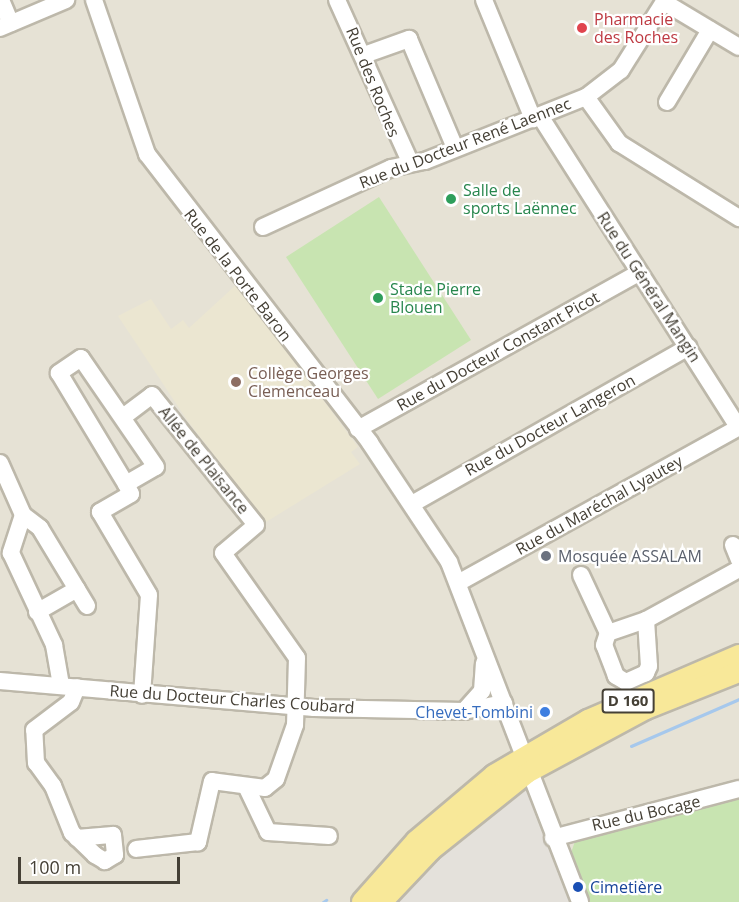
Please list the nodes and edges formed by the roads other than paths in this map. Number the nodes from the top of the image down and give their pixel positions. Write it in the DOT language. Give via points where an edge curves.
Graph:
graph roads {
  1 [pos="1,0"];
  2 [pos="66,0"];
  3 [pos="94,0"];
  4 [pos="484,0"];
  5 [pos="341,1"];
  6 [pos="664,1"];
  7 [pos="6,26"];
  8 [pos="710,30"];
  9 [pos="739,47"];
  10 [pos="364,55"];
  11 [pos="586,97"];
  12 [pos="667,102"];
  13 [pos="537,118"];
  14 [pos="454,148"];
  15 [pos="411,162"];
  16 [pos="739,218"];
  17 [pos="263,227"];
  18 [pos="638,273"];
  19 [pos="688,348"];
  20 [pos="123,417"];
  21 [pos="739,427"];
  22 [pos="358,429"];
  23 [pos="0,463"];
  24 [pos="126,484"];
  25 [pos="412,504"];
  26 [pos="23,515"];
  27 [pos="739,569"];
  28 [pos="581,575"];
  29 [pos="458,583"];
  30 [pos="76,589"];
  31 [pos="87,606"];
  32 [pos="38,612"];
  33 [pos="646,620"];
  34 [pos="608,633"];
  35 [pos="485,652"];
  36 [pos="739,655"];
  37 [pos="739,672"];
  38 [pos="0,681"];
  39 [pos="69,686"];
  40 [pos="142,694"];
  41 [pos="504,704"];
  42 [pos="297,706"];
  43 [pos="464,711"];
  44 [pos="524,766"];
  45 [pos="246,786"];
  46 [pos="739,789"];
  47 [pos="329,836"];
  48 [pos="76,838"];
  49 [pos="554,838"];
  50 [pos="136,849"];
  51 [pos="362,902"];
  52 [pos="382,902"];
  53 [pos="580,902"];
  1 -- 7 [label="street"];
  2 -- 7 [label="street"];
  3 -- 22 [label="street, Rue de la Porte Baron" via="147,153"];
  4 -- 13 [label="street, Rue du Général Mangin"];
  5 -- 10 [label="street, Rue des Roches"];
  6 -- 8 [label="street"];
  6 -- 11 [label="street, Rue du Docteur René Laennec" via="621,70"];
  8 -- 9 [label="street"];
  8 -- 12 [label="street"];
  10 -- 14 [label="street" via="409,39"];
  10 -- 15 [label="street, Rue des Roches"];
  11 -- 13 [label="street, Rue du Docteur René Laennec"];
  11 -- 16 [label="street" via="619,143"];
  13 -- 14 [label="street, Rue du Docteur René Laennec"];
  13 -- 18 [label="street, Rue du Général Mangin"];
  14 -- 15 [label="street, Rue du Docteur René Laennec"];
  15 -- 17 [label="street, Rue du Docteur René Laennec"];
  18 -- 19 [label="street, Rue du Général Mangin"];
  18 -- 22 [label="street, Rue du Docteur Constant Picot"];
  19 -- 21 [label="street, Rue du Général Mangin"];
  19 -- 25 [label="street, Rue du Docteur Langeron"];
  20 -- 24 [label="street" via="156,467"];
  20 -- 24 [label="street" via="81,358 59,373"];
  20 -- 42 [label="street, Allée de Plaisance" via="152,395 256,525 223,554 293,648"];
  21 -- 29 [label="street, Rue du Maréchal Lyautey"];
  22 -- 25 [label="street, Rue de la Porte Baron"];
  23 -- 26 [label="street"];
  24 -- 40 [label="street" via="131,494 100,512 149,595"];
  25 -- 29 [label="street, Rue de la Porte Baron"];
  26 -- 30 [label="street" via="40,528"];
  26 -- 32 [label="street" via="11,553"];
  27 -- 33 [label="street"];
  28 -- 34 [label="street"];
  29 -- 35 [label="street, Rue de la Porte Baron"];
  30 -- 31 [label="street"];
  30 -- 32 [label="street"];
  32 -- 39 [label="street"];
  33 -- 34 [label="street"];
  33 -- 34 [label="street" via="649,666 646,673 626,682 616,676 604,645"];
  35 -- 41 [label="street, Rue de la Porte Baron"];
  35 -- 43 [label="street" via="482,691"];
  36 -- 44 [label="main road, D 160" via="588,720"];
  37 -- 44 [label="main road, D 160" via="646,709"];
  38 -- 39 [label="street, Rue du Docteur Charles Coubard"];
  39 -- 40 [label="street, Rue du Docteur Charles Coubard"];
  39 -- 48 [label="street" via="71,702 34,729 36,763"];
  40 -- 42 [label="street, Rue du Docteur Charles Coubard"];
  41 -- 43 [label="street, Rue du Docteur Charles Coubard"];
  41 -- 44 [label="street, Rue de la Porte Baron"];
  42 -- 43 [label="street, Rue du Docteur Charles Coubard"];
  42 -- 45 [label="street, Allée de Plaisance" via="276,779 265,788"];
  44 -- 49 [label="street, Rue de la Porte Baron"];
  44 -- 51 [label="main road, D 160" via="456,805"];
  44 -- 52 [label="main road, D 160" via="431,850"];
  45 -- 47 [label="street" via="268,832"];
  45 -- 50 [label="street, Allée de Plaisance" via="212,781 198,842"];
  46 -- 49 [label="street, Rue du Bocage"];
  49 -- 53 [label="street, Rue de la Porte Baron"];
}
